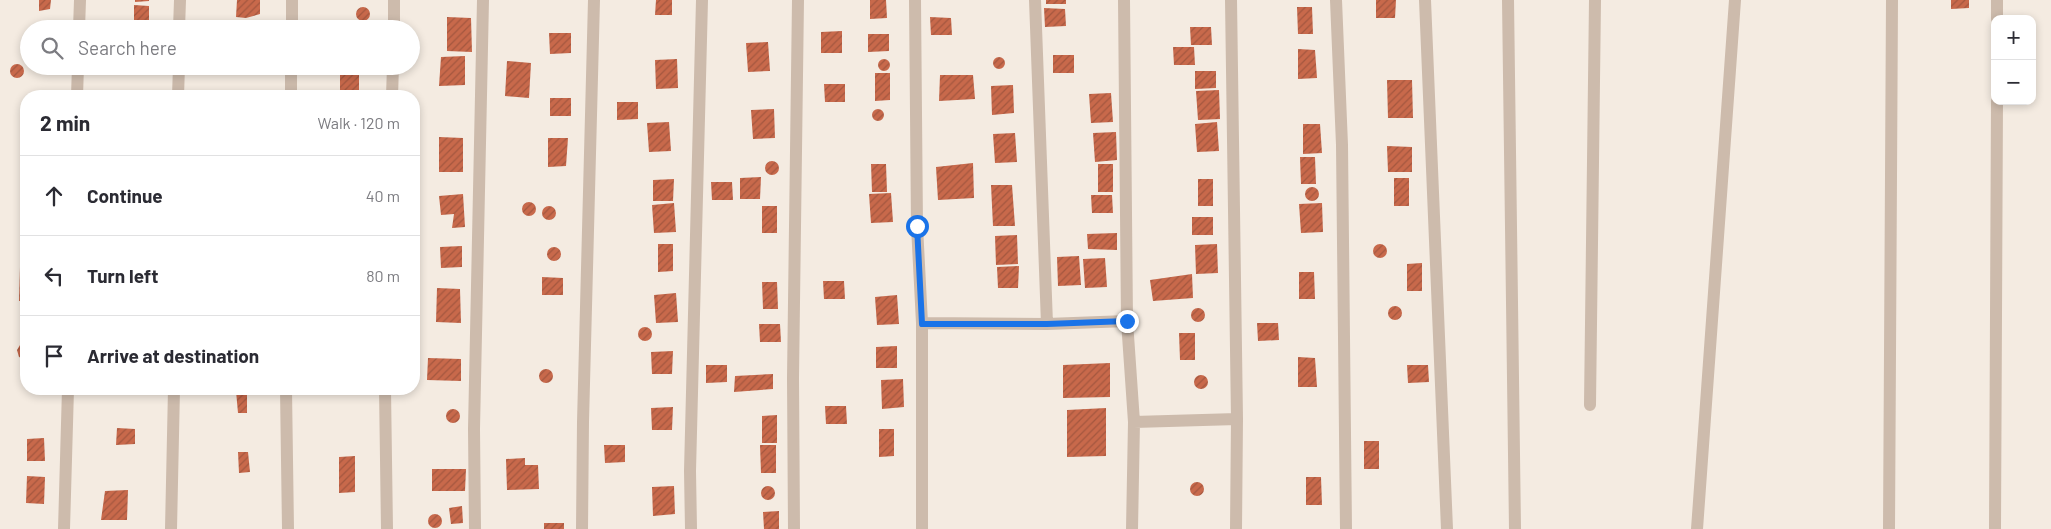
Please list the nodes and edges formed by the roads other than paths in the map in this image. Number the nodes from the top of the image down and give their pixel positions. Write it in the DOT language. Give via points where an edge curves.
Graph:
graph roads {
  1 [pos="80,0"];
  2 [pos="180,0"];
  3 [pos="292,0"];
  4 [pos="394,0"];
  5 [pos="483,0"];
  6 [pos="594,0"];
  7 [pos="702,0"];
  8 [pos="798,0"];
  9 [pos="915,0"];
  10 [pos="1035,0"];
  11 [pos="1124,0"];
  12 [pos="1231,0"];
  13 [pos="1336,0"];
  14 [pos="1425,0"];
  15 [pos="1508,0"];
  16 [pos="1595,0"];
  17 [pos="1735,0"];
  18 [pos="1892,0"];
  19 [pos="1997,0"];
  20 [pos="1997,15"];
  21 [pos="79,20"];
  22 [pos="179,20"];
  23 [pos="292,20"];
  24 [pos="394,20"];
  25 [pos="78,75"];
  26 [pos="179,75"];
  27 [pos="291,75"];
  28 [pos="393,75"];
  29 [pos="77,90"];
  30 [pos="178,90"];
  31 [pos="291,90"];
  32 [pos="392,90"];
  33 [pos="1997,105"];
  34 [pos="1127,321"];
  35 [pos="922,324"];
  36 [pos="1047,324"];
  37 [pos="68,395"];
  38 [pos="174,395"];
  39 [pos="286,395"];
  40 [pos="385,395"];
  41 [pos="1590,405"];
  42 [pos="1237,419"];
  43 [pos="1134,422"];
  44 [pos="64,529"];
  45 [pos="171,529"];
  46 [pos="288,529"];
  47 [pos="387,529"];
  48 [pos="475,529"];
  49 [pos="582,529"];
  50 [pos="691,529"];
  51 [pos="794,529"];
  52 [pos="922,529"];
  53 [pos="1132,529"];
  54 [pos="1236,529"];
  55 [pos="1346,529"];
  56 [pos="1447,529"];
  57 [pos="1515,529"];
  58 [pos="1697,529"];
  59 [pos="1889,529"];
  60 [pos="1995,529"];
  1 -- 21 [label="street"];
  2 -- 22 [label="street"];
  3 -- 23 [label="street"];
  4 -- 24 [label="street"];
  5 -- 48 [label="street" via="474,418"];
  6 -- 49 [label="street"];
  7 -- 50 [label="street"];
  8 -- 51 [label="street"];
  9 -- 35 [label="street" via="917,226"];
  10 -- 36 [label="street"];
  11 -- 34 [label="street"];
  12 -- 42 [label="street"];
  13 -- 55 [label="street" via="1342,145"];
  14 -- 56 [label="street"];
  15 -- 57 [label="street"];
  16 -- 41 [label="street"];
  17 -- 58 [label="street"];
  18 -- 59 [label="street"];
  19 -- 20 [label="street"];
  25 -- 29 [label="street"];
  26 -- 30 [label="street"];
  27 -- 31 [label="street"];
  28 -- 32 [label="street"];
  33 -- 60 [label="street"];
  34 -- 36 [label="street"];
  34 -- 43 [label="street"];
  35 -- 36 [label="street"];
  35 -- 52 [label="street"];
  37 -- 44 [label="street"];
  38 -- 45 [label="street"];
  39 -- 46 [label="street"];
  40 -- 47 [label="street"];
  42 -- 43 [label="street"];
  42 -- 54 [label="street"];
  43 -- 53 [label="street"];
}
